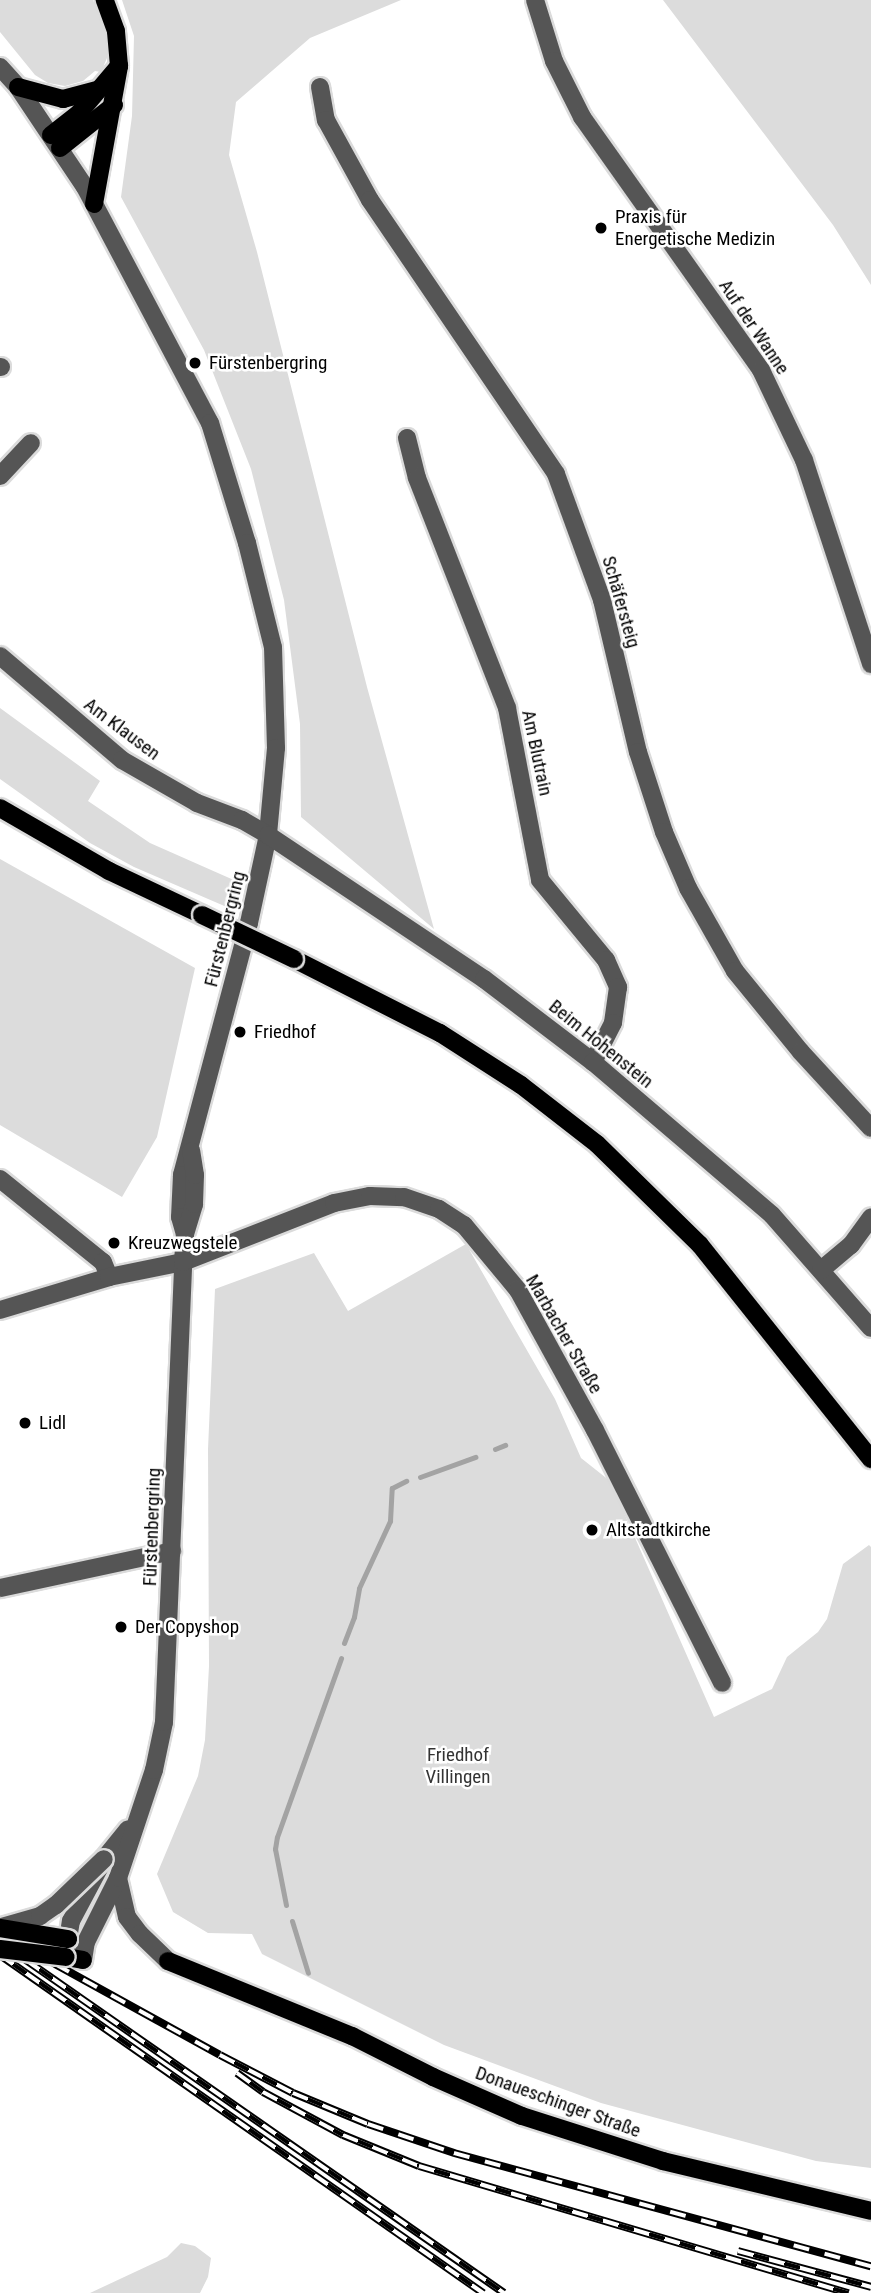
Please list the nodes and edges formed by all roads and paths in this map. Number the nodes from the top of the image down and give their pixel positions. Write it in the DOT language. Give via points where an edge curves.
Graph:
graph roads {
  1 [pos="105,0"];
  2 [pos="536,0"];
  3 [pos="119,66"];
  4 [pos="0,67"];
  5 [pos="18,87"];
  6 [pos="320,87"];
  7 [pos="96,90"];
  8 [pos="114,105"];
  9 [pos="56,142"];
  10 [pos="94,204"];
  11 [pos="407,438"];
  12 [pos="31,443"];
  13 [pos="0,476"];
  14 [pos="0,656"];
  15 [pos="871,664"];
  16 [pos="0,808"];
  17 [pos="268,835"];
  18 [pos="593,1062"];
  19 [pos="871,1128"];
  20 [pos="0,1180"];
  21 [pos="871,1217"];
  22 [pos="183,1262"];
  23 [pos="821,1270"];
  24 [pos="109,1278"];
  25 [pos="0,1310"];
  26 [pos="871,1328"];
  27 [pos="868,1455"];
  28 [pos="172,1552"];
  29 [pos="0,1588"];
  30 [pos="722,1683"];
  31 [pos="137,1818"];
  32 [pos="104,1859"];
  33 [pos="118,1878"];
  34 [pos="0,1928"];
  35 [pos="0,1949"];
  36 [pos="72,1952"];
  37 [pos="168,1961"];
  38 [pos="871,2211"];
  1 -- 3 [label="main road" via="116,31"];
  2 -- 15 [label="street, Auf der Wanne" via="554,61 582,117 761,370 804,460"];
  3 -- 7 [label="main road"];
  3 -- 8 [label="main road"];
  4 -- 5 [label="street, Fürstenbergring"];
  5 -- 7 [label="main road" via="63,99"];
  5 -- 9 [label="street, Fürstenbergring"];
  6 -- 19 [label="street, Schäfersteig" via="326,120 370,200 556,474 602,600 638,752 688,888 735,971"];
  7 -- 9 [label="main road"];
  8 -- 9 [label="main road"];
  8 -- 10 [label="main road"];
  9 -- 10 [label="street, Fürstenbergring"];
  10 -- 17 [label="street, Fürstenbergring" via="210,423 247,543 273,648 276,748"];
  11 -- 18 [label="street, Am Blutrain" via="417,478 507,708 540,880 606,960 618,987 613,1023"];
  12 -- 13 [label="street"];
  14 -- 17 [label="street, Am Klausen" via="122,760 197,803"];
  16 -- 27 [label="main road, bridge" via="98,866 440,1033 521,1085 633,1177 700,1245"];
  17 -- 18 [label="street, Beim Hohenstein" via="484,979"];
  17 -- 22 [label="street, Fürstenbergring" via="191,1150 194,1204"];
  18 -- 23 [label="street, Beim Hohenstein" via="772,1215"];
  20 -- 24 [label="street" via="103,1262"];
  21 -- 23 [label="street" via="851,1245"];
  22 -- 24 [label="street, Marbacher Straße"];
  22 -- 28 [label="street, Fürstenbergring"];
  22 -- 30 [label="street, Marbacher Straße" via="334,1203 370,1196 404,1197 439,1209 464,1225 518,1290 595,1430"];
  23 -- 26 [label="street, Beim Hohenstein"];
  24 -- 25 [label="street, Marbacher Straße"];
  28 -- 29 [label="street"];
  28 -- 31 [label="street, Fürstenbergring" via="164,1722"];
  31 -- 32 [label="street"];
  31 -- 33 [label="street, Fürstenbergring"];
  32 -- 34 [label="street, bridge" via="40,1916"];
  32 -- 36 [label="street, bridge" via="71,1921"];
  33 -- 36 [label="street, Fürstenbergring" via="86,1942"];
  33 -- 37 [label="street" via="127,1917"];
  34 -- 36 [label="main road, bridge"];
  35 -- 36 [label="main road, bridge"];
  37 -- 38 [label="main road, Donaueschinger Straße" via="352,2036 522,2116 663,2161"];
}
